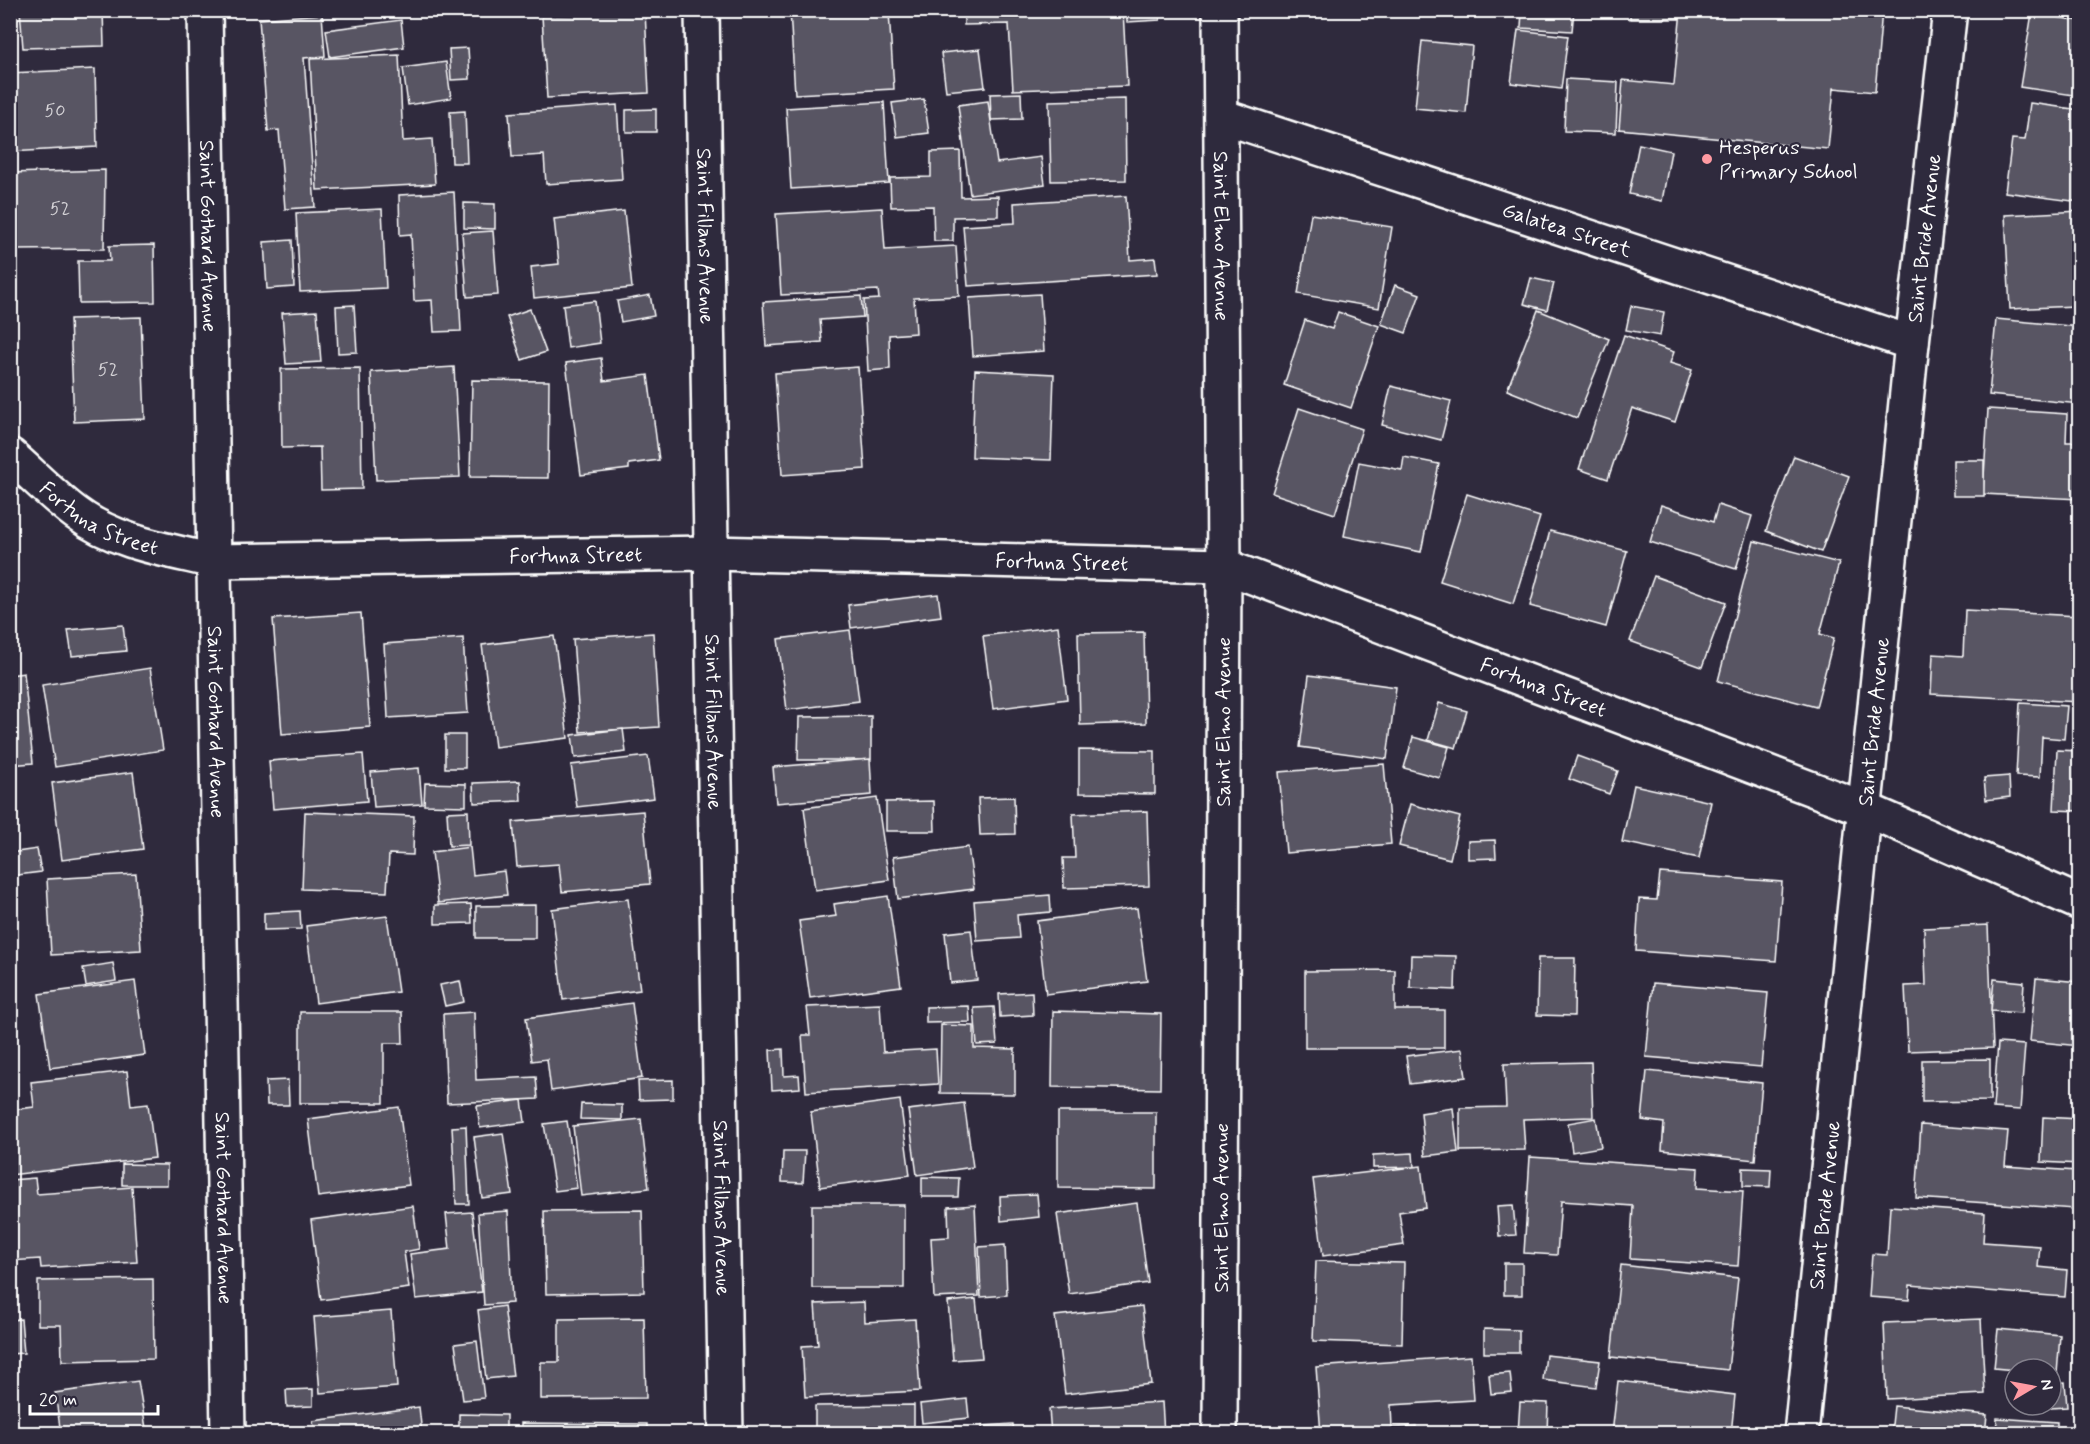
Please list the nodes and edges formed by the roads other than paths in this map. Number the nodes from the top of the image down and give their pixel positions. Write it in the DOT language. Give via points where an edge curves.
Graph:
graph roads {
  1 [pos="206,10"];
  2 [pos="702,10"];
  3 [pos="1220,10"];
  4 [pos="1950,10"];
  5 [pos="1221,116"];
  6 [pos="1912,343"];
  7 [pos="10,455"];
  8 [pos="710,554"];
  9 [pos="214,561"];
  10 [pos="1224,566"];
  11 [pos="1865,809"];
  12 [pos="2079,903"];
  13 [pos="228,1434"];
  14 [pos="726,1434"];
  15 [pos="1220,1434"];
  16 [pos="1801,1434"];
  1 -- 9 [label="street, Saint Gothard Avenue"];
  2 -- 8 [label="street, Saint Fillans Avenue"];
  3 -- 5 [label="street, Saint Elmo Avenue"];
  4 -- 6 [label="street, Saint Bride Avenue"];
  5 -- 6 [label="street, Galatea Street"];
  5 -- 10 [label="street, Saint Elmo Avenue"];
  6 -- 11 [label="street, Saint Bride Avenue"];
  7 -- 9 [label="street, Fortuna Street" via="77,514 111,533"];
  8 -- 9 [label="street, Fortuna Street"];
  8 -- 10 [label="street, Fortuna Street"];
  8 -- 14 [label="street, Saint Fillans Avenue"];
  9 -- 13 [label="street, Saint Gothard Avenue"];
  10 -- 11 [label="street, Fortuna Street"];
  10 -- 15 [label="street, Saint Elmo Avenue"];
  11 -- 12 [label="street, Fortuna Street"];
  11 -- 16 [label="street, Saint Bride Avenue"];
}
